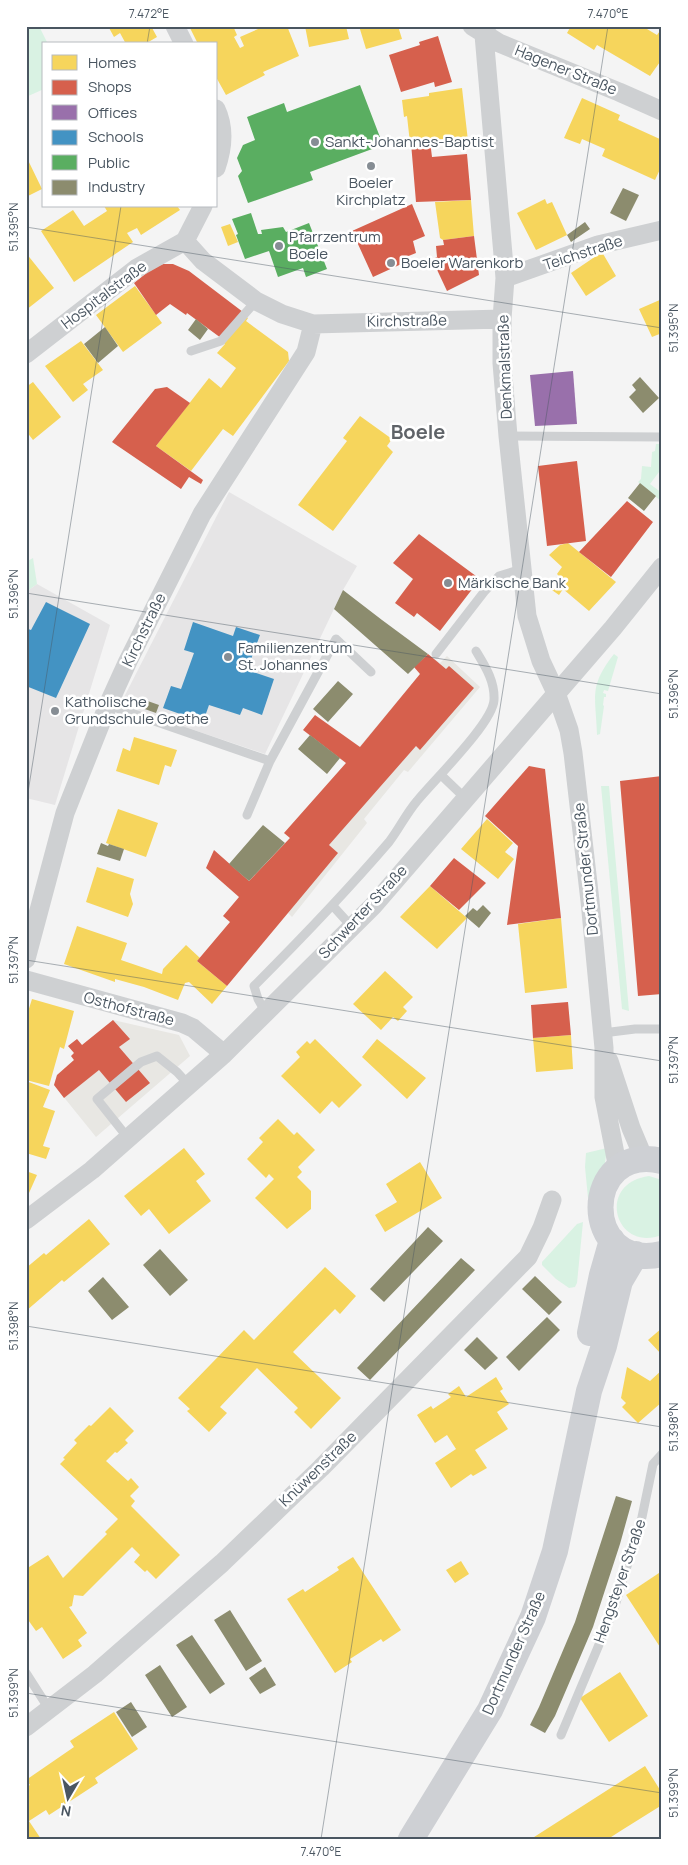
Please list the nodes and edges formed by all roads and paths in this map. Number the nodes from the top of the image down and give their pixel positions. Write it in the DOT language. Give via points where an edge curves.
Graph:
graph roads {
  1 [pos="174,26"];
  2 [pos="481,29"];
  3 [pos="183,42"];
  4 [pos="662,111"];
  5 [pos="218,116"];
  6 [pos="218,161"];
  7 [pos="202,208"];
  8 [pos="662,230"];
  9 [pos="185,241"];
  10 [pos="505,278"];
  11 [pos="256,301"];
  12 [pos="502,318"];
  13 [pos="313,324"];
  14 [pos="191,351"];
  15 [pos="26,354"];
  16 [pos="508,436"];
  17 [pos="662,437"];
  18 [pos="662,567"];
  19 [pos="522,570"];
  20 [pos="476,651"];
  21 [pos="436,654"];
  22 [pos="371,672"];
  23 [pos="556,693"];
  24 [pos="108,705"];
  25 [pos="270,761"];
  26 [pos="441,774"];
  27 [pos="465,798"];
  28 [pos="247,814"];
  29 [pos="333,906"];
  30 [pos="352,927"];
  31 [pos="26,959"];
  32 [pos="26,980"];
  33 [pos="266,1013"];
  34 [pos="662,1029"];
  35 [pos="603,1040"];
  36 [pos="224,1054"];
  37 [pos="189,1085"];
  38 [pos="128,1138"];
  39 [pos="653,1160"];
  40 [pos="618,1169"];
  41 [pos="552,1200"];
  42 [pos="26,1220"];
  43 [pos="612,1240"];
  44 [pos="654,1256"];
  45 [pos="589,1391"];
  46 [pos="662,1454"];
  47 [pos="26,1673"];
  48 [pos="49,1709"];
  49 [pos="26,1727"];
  50 [pos="561,1735"];
  51 [pos="411,1839"];
  1 -- 3 [label="street"];
  2 -- 4 [label="street, Hagener Straße" via="499,43"];
  2 -- 10 [label="street, Denkmalstraße"];
  5 -- 6 [label="street" via="223,137"];
  7 -- 9 [label="street"];
  8 -- 10 [label="street, Teichstraße" via="598,245"];
  9 -- 11 [label="street, Kirchstraße" via="203,261"];
  9 -- 15 [label="street, Hospitalstraße" via="136,268"];
  10 -- 12 [label="street, Denkmalstraße"];
  11 -- 13 [label="street, Kirchstraße"];
  11 -- 14 [label="lane" via="221,341"];
  12 -- 13 [label="street, Kirchstraße"];
  12 -- 16 [label="street, Denkmalstraße"];
  13 -- 24 [label="street, Kirchstraße" via="306,352 202,514"];
  16 -- 17 [label="lane"];
  16 -- 19 [label="street, Denkmalstraße"];
  18 -- 23 [label="street, Schwerter Straße"];
  19 -- 21 [label="lane" via="499,576"];
  19 -- 23 [label="street, Denkmalstraße" via="533,640"];
  20 -- 26 [label="lane" via="488,671 494,701 485,722"];
  22 -- 25 [label="lane" via="336,639"];
  23 -- 27 [label="street, Schwerter Straße"];
  23 -- 35 [label="street, Dortmunder Straße" via="573,753"];
  24 -- 25 [label="lane"];
  24 -- 31 [label="street, Kirchstraße" via="65,813"];
  25 -- 28 [label="lane"];
  26 -- 27 [label="lane"];
  26 -- 29 [label="lane"];
  27 -- 30 [label="street, Schwerter Straße"];
  29 -- 30 [label="lane"];
  29 -- 33 [label="lane" via="254,986"];
  30 -- 33 [label="street, Schwerter Straße"];
  32 -- 36 [label="street, Osthofstraße" via="182,1023 194,1028"];
  33 -- 36 [label="street, Schwerter Straße"];
  34 -- 35 [label="lane" via="635,1029"];
  35 -- 39 [label="street, Dortmunder Straße" via="631,1128"];
  35 -- 40 [label="street, Dortmunder Straße" via="604,1098"];
  36 -- 37 [label="street, Schwerter Straße"];
  37 -- 38 [label="street, Schwerter Straße"];
  37 -- 38 [label="lane" via="157,1056 141,1062 97,1099"];
  38 -- 42 [label="street, Schwerter Straße"];
  39 -- 40 [label="main road" via="630,1162"];
  40 -- 43 [label="main road" via="607,1180 600,1201 602,1221"];
  41 -- 48 [label="street, Knüwenstraße" via="528,1257 347,1442 222,1563 95,1674"];
  43 -- 44 [label="main road" via="620,1247"];
  43 -- 45 [label="main road, Dortmunder Straße" via="588,1342"];
  44 -- 45 [label="main road, Dortmunder Straße" via="620,1281"];
  45 -- 51 [label="main road, Dortmunder Straße" via="555,1551 533,1617 490,1710"];
  46 -- 50 [label="lane, Hengsteyer Straße" via="653,1464 642,1517 614,1609"];
  47 -- 48 [label="lane"];
  48 -- 49 [label="street, Knüwenstraße"];
}
